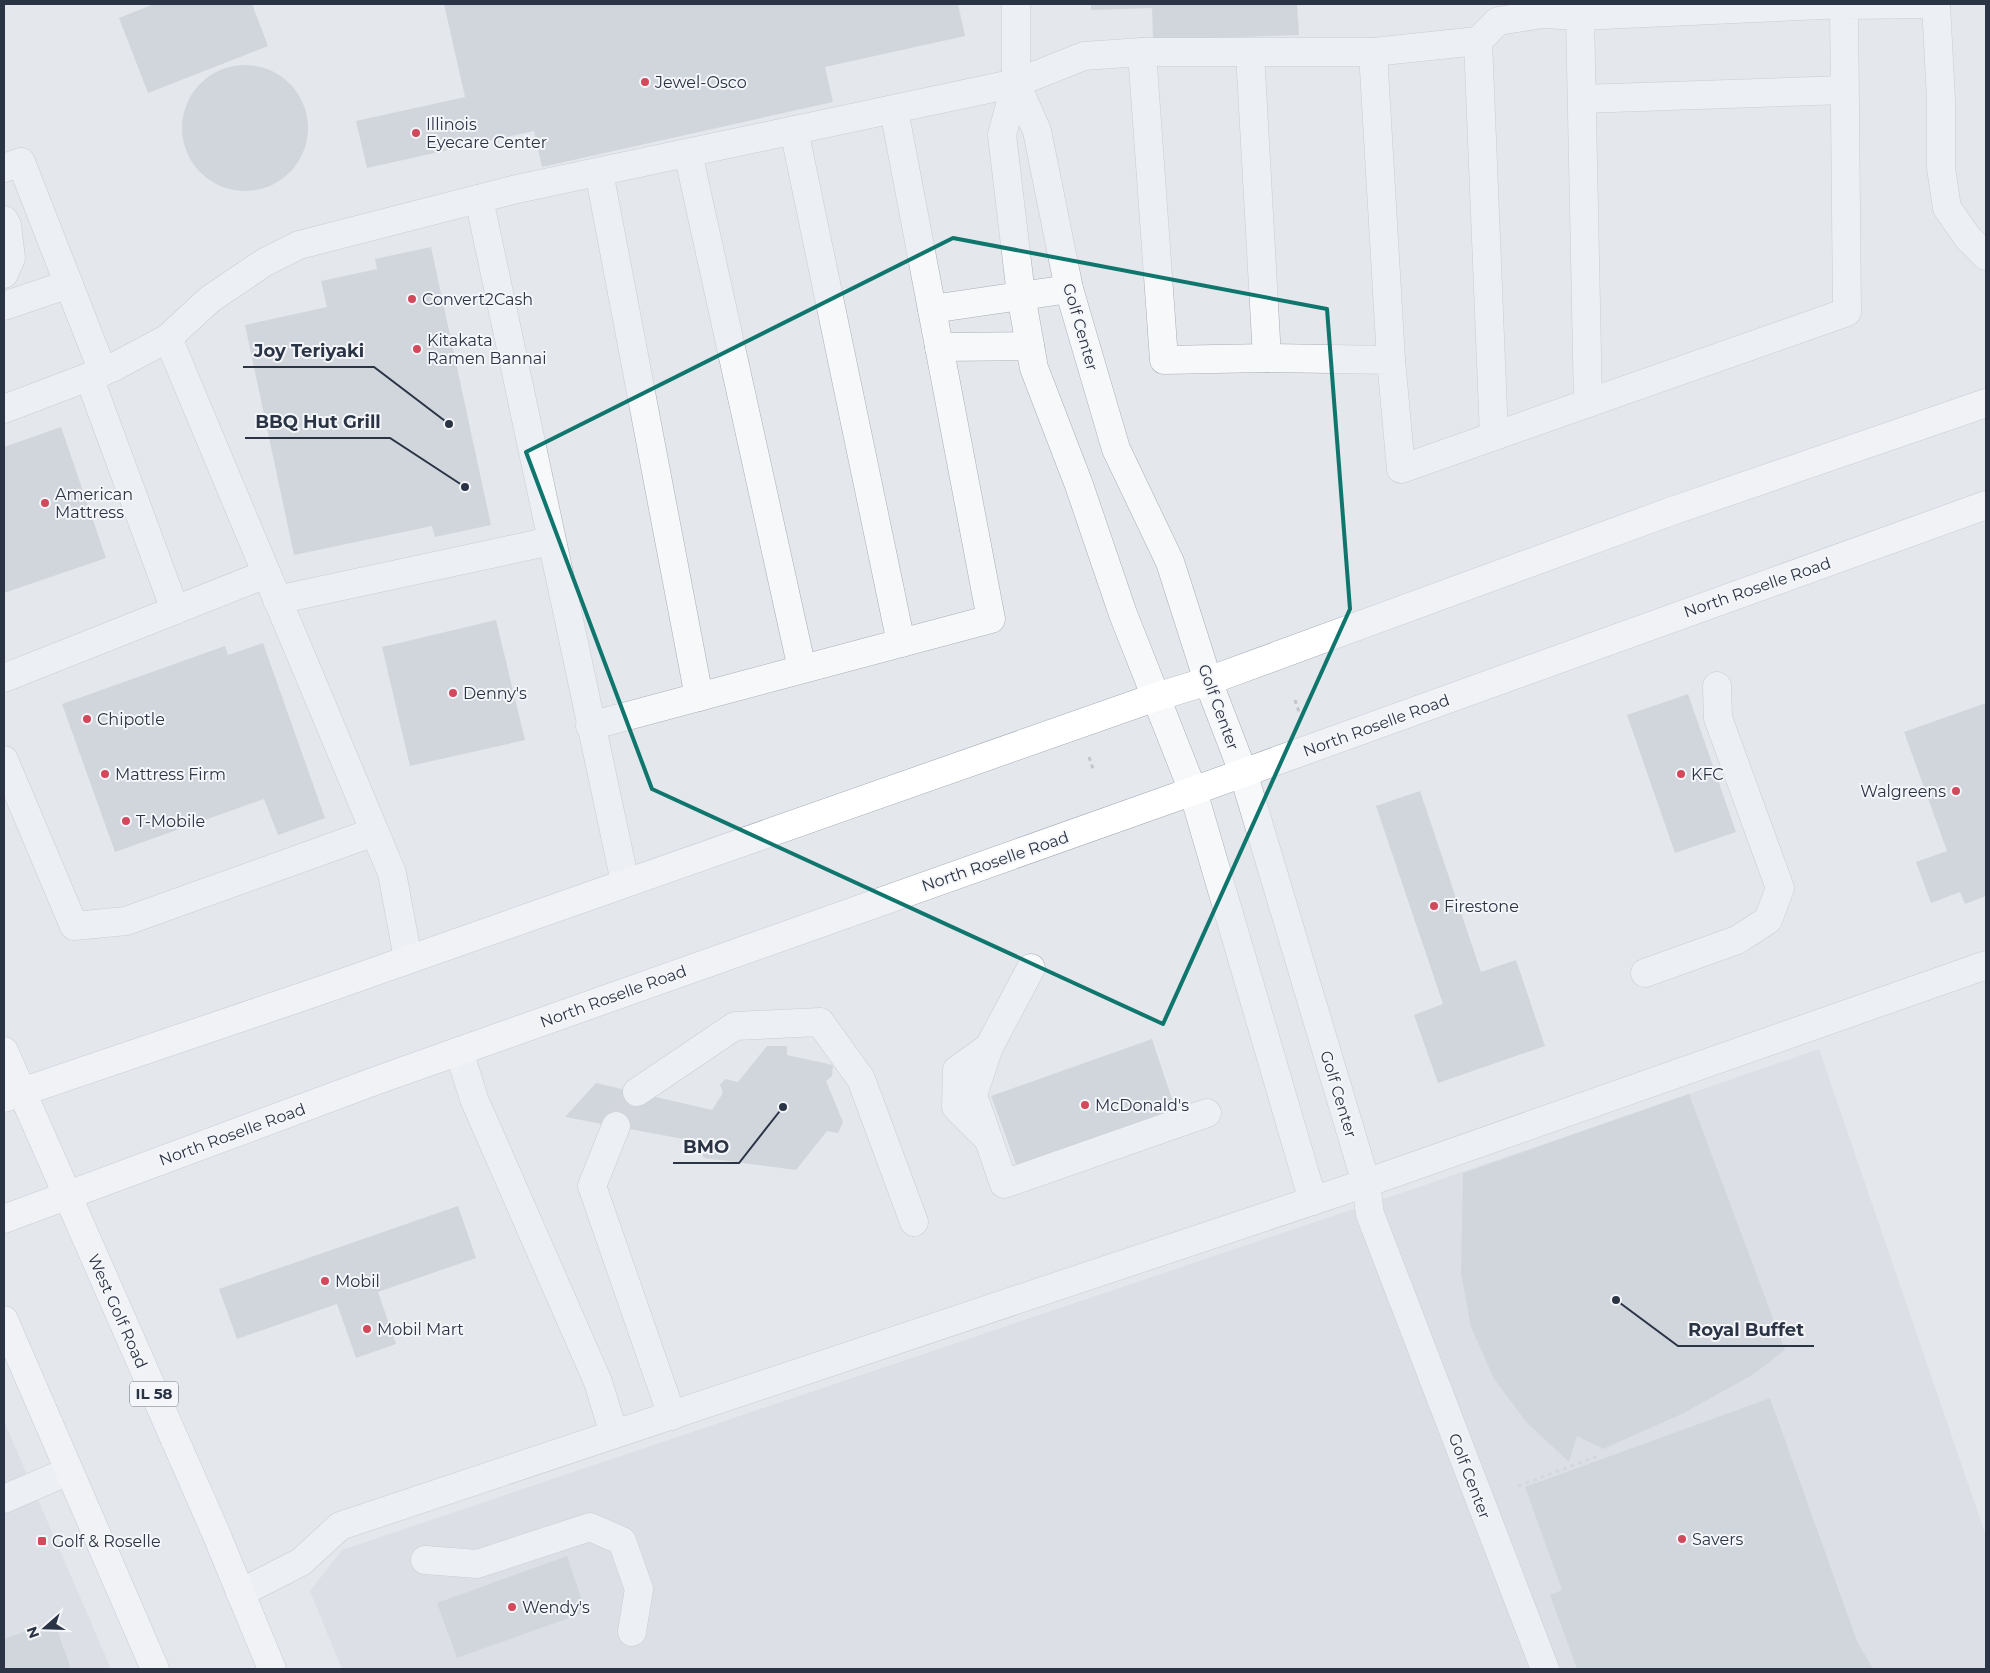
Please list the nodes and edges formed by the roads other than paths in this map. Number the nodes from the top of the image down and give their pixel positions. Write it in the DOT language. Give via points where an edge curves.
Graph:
graph roads {
  1 [pos="1016,4"];
  2 [pos="1844,4"];
  3 [pos="1936,4"];
  4 [pos="1580,16"];
  5 [pos="1478,41"];
  6 [pos="1142,52"];
  7 [pos="1373,52"];
  8 [pos="1250,53"];
  9 [pos="1016,83"];
  10 [pos="1844,90"];
  11 [pos="1582,99"];
  12 [pos="894,110"];
  13 [pos="794,130"];
  14 [pos="688,153"];
  15 [pos="4,168"];
  16 [pos="599,172"];
  17 [pos="478,199"];
  18 [pos="4,220"];
  19 [pos="1986,256"];
  20 [pos="4,274"];
  21 [pos="69,284"];
  22 [pos="1069,289"];
  23 [pos="1021,294"];
  24 [pos="4,306"];
  25 [pos="932,309"];
  26 [pos="168,338"];
  27 [pos="939,346"];
  28 [pos="1030,346"];
  29 [pos="1267,358"];
  30 [pos="1391,360"];
  31 [pos="96,374"];
  32 [pos="1588,403"];
  33 [pos="1986,404"];
  34 [pos="4,409"];
  35 [pos="1494,436"];
  36 [pos="1986,505"];
  37 [pos="551,541"];
  38 [pos="266,574"];
  39 [pos="277,600"];
  40 [pos="175,610"];
  41 [pos="901,643"];
  42 [pos="802,669"];
  43 [pos="4,678"];
  44 [pos="1208,681"];
  45 [pos="1717,686"];
  46 [pos="699,697"];
  47 [pos="1156,697"];
  48 [pos="590,726"];
  49 [pos="4,760"];
  50 [pos="1243,772"];
  51 [pos="1193,791"];
  52 [pos="374,832"];
  53 [pos="625,882"];
  54 [pos="408,959"];
  55 [pos="1986,965"];
  56 [pos="1031,968"];
  57 [pos="1645,973"];
  58 [pos="4,1051"];
  59 [pos="459,1051"];
  60 [pos="637,1092"];
  61 [pos="12,1094"];
  62 [pos="1207,1113"];
  63 [pos="616,1126"];
  64 [pos="1366,1183"];
  65 [pos="68,1196"];
  66 [pos="1313,1201"];
  67 [pos="4,1219"];
  68 [pos="914,1222"];
  69 [pos="4,1320"];
  70 [pos="672,1416"];
  71 [pos="614,1434"];
  72 [pos="69,1471"];
  73 [pos="4,1499"];
  74 [pos="425,1560"];
  75 [pos="240,1593"];
  76 [pos="632,1632"];
  77 [pos="155,1669"];
  78 [pos="272,1669"];
  79 [pos="1544,1669"];
  1 -- 9 [label="lane"];
  2 -- 3 [label="lane"];
  2 -- 4 [label="lane"];
  2 -- 10 [label="lane"];
  3 -- 19 [label="lane" via="1942,168 1947,208 1968,238"];
  4 -- 5 [label="lane" via="1543,14 1498,21"];
  4 -- 11 [label="lane"];
  5 -- 7 [label="lane"];
  5 -- 35 [label="lane"];
  6 -- 8 [label="lane"];
  6 -- 9 [label="lane" via="1084,56"];
  6 -- 29 [label="lane" via="1164,360"];
  7 -- 8 [label="lane"];
  7 -- 30 [label="lane"];
  8 -- 29 [label="lane"];
  9 -- 12 [label="lane"];
  9 -- 22 [label="lane, Golf Center" via="1037,130"];
  9 -- 23 [label="lane" via="1002,135"];
  10 -- 11 [label="lane"];
  10 -- 32 [label="lane" via="1847,312"];
  11 -- 32 [label="lane"];
  12 -- 13 [label="lane"];
  12 -- 25 [label="lane"];
  13 -- 14 [label="lane"];
  13 -- 41 [label="lane"];
  14 -- 16 [label="lane"];
  14 -- 42 [label="lane"];
  15 -- 21 [label="lane" via="21,162"];
  16 -- 17 [label="lane"];
  16 -- 46 [label="lane"];
  17 -- 26 [label="lane" via="299,245 264,262 210,299"];
  17 -- 37 [label="lane"];
  18 -- 20 [label="lane" via="11,258"];
  21 -- 24 [label="lane"];
  21 -- 31 [label="lane"];
  22 -- 23 [label="lane"];
  22 -- 44 [label="lane, Golf Center" via="1116,448 1170,562"];
  23 -- 25 [label="lane"];
  23 -- 28 [label="lane"];
  25 -- 27 [label="lane"];
  26 -- 31 [label="lane"];
  26 -- 38 [label="lane"];
  27 -- 28 [label="lane"];
  27 -- 41 [label="lane" via="991,619"];
  28 -- 47 [label="lane" via="1034,368"];
  29 -- 30 [label="lane"];
  30 -- 35 [label="lane" via="1401,469"];
  31 -- 34 [label="lane"];
  31 -- 40 [label="lane"];
  32 -- 35 [label="lane"];
  33 -- 44 [label="main road" via="1669,512"];
  36 -- 50 [label="main road, North Roselle Road"];
  37 -- 39 [label="lane"];
  37 -- 48 [label="lane"];
  38 -- 39 [label="lane"];
  38 -- 40 [label="lane"];
  39 -- 52 [label="lane"];
  40 -- 43 [label="lane"];
  41 -- 42 [label="lane"];
  42 -- 46 [label="lane"];
  44 -- 47 [label="main road"];
  44 -- 50 [label="lane, Golf Center"];
  45 -- 57 [label="lane" via="1718,718 1780,888 1768,920 1737,940"];
  46 -- 48 [label="lane"];
  47 -- 51 [label="lane"];
  47 -- 53 [label="main road"];
  48 -- 53 [label="lane"];
  49 -- 52 [label="lane" via="74,926 126,921"];
  50 -- 51 [label="main road, North Roselle Road"];
  50 -- 64 [label="lane, Golf Center"];
  51 -- 59 [label="main road, North Roselle Road"];
  51 -- 66 [label="lane"];
  52 -- 54 [label="lane" via="392,873"];
  53 -- 54 [label="main road"];
  54 -- 61 [label="main road"];
  55 -- 64 [label="lane"];
  56 -- 62 [label="lane" via="989,1047 973,1095 1004,1184"];
  58 -- 61 [label="main road, IL 58"];
  59 -- 65 [label="main road, North Roselle Road"];
  59 -- 71 [label="lane" via="474,1099 598,1382"];
  60 -- 68 [label="lane" via="735,1026 820,1022 861,1079"];
  61 -- 65 [label="main road, West Golf Road / IL 58"];
  63 -- 70 [label="lane" via="592,1186"];
  64 -- 66 [label="lane"];
  64 -- 79 [label="lane, Golf Center" via="1370,1214"];
  65 -- 67 [label="main road, North Roselle Road"];
  65 -- 75 [label="main road, West Golf Road / IL 58"];
  66 -- 70 [label="lane"];
  69 -- 72 [label="main road"];
  70 -- 71 [label="lane"];
  71 -- 75 [label="lane" via="340,1526 301,1562"];
  72 -- 73 [label="lane"];
  72 -- 77 [label="main road"];
  74 -- 76 [label="lane" via="477,1564 590,1527 622,1542 639,1589"];
  75 -- 78 [label="main road, West Golf Road / IL 58"];
}
